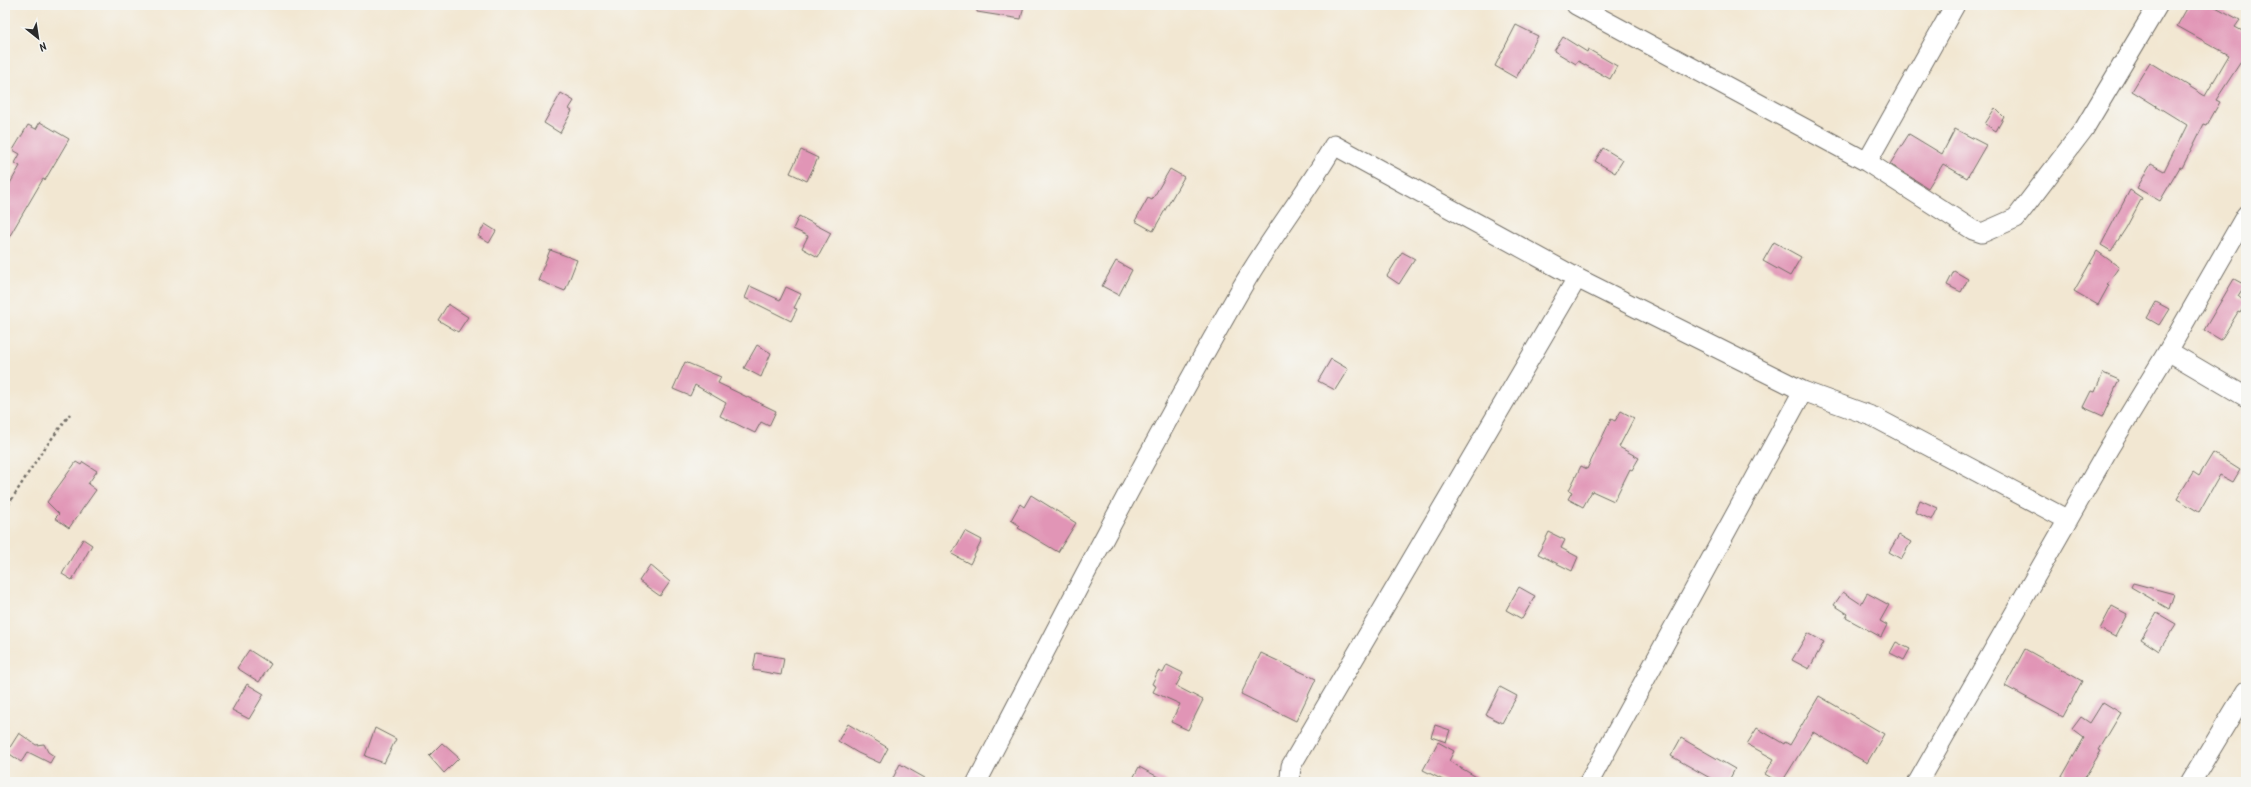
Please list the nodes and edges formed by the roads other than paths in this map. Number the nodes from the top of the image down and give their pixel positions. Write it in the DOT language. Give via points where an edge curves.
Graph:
graph roads {
  1 [pos="1576,5"];
  2 [pos="1955,5"];
  3 [pos="2158,5"];
  4 [pos="1867,162"];
  5 [pos="2246,215"];
  6 [pos="1577,278"];
  7 [pos="2168,351"];
  8 [pos="1803,391"];
  9 [pos="2246,397"];
  10 [pos="2068,520"];
  11 [pos="2246,691"];
  12 [pos="977,782"];
  13 [pos="1292,782"];
  14 [pos="1590,782"];
  15 [pos="1918,782"];
  16 [pos="2191,782"];
  1 -- 4 [label="street"];
  2 -- 4 [label="street"];
  3 -- 4 [label="street" via="2084,129 2016,218 1982,232 1973,230"];
  5 -- 7 [label="street"];
  6 -- 8 [label="street"];
  6 -- 12 [label="street" via="1334,145 1317,175 1243,285 1100,543"];
  6 -- 13 [label="street" via="1291,766"];
  7 -- 9 [label="street"];
  7 -- 10 [label="street"];
  8 -- 10 [label="street" via="1874,417"];
  8 -- 14 [label="street"];
  10 -- 15 [label="street"];
  11 -- 16 [label="street"];
}
